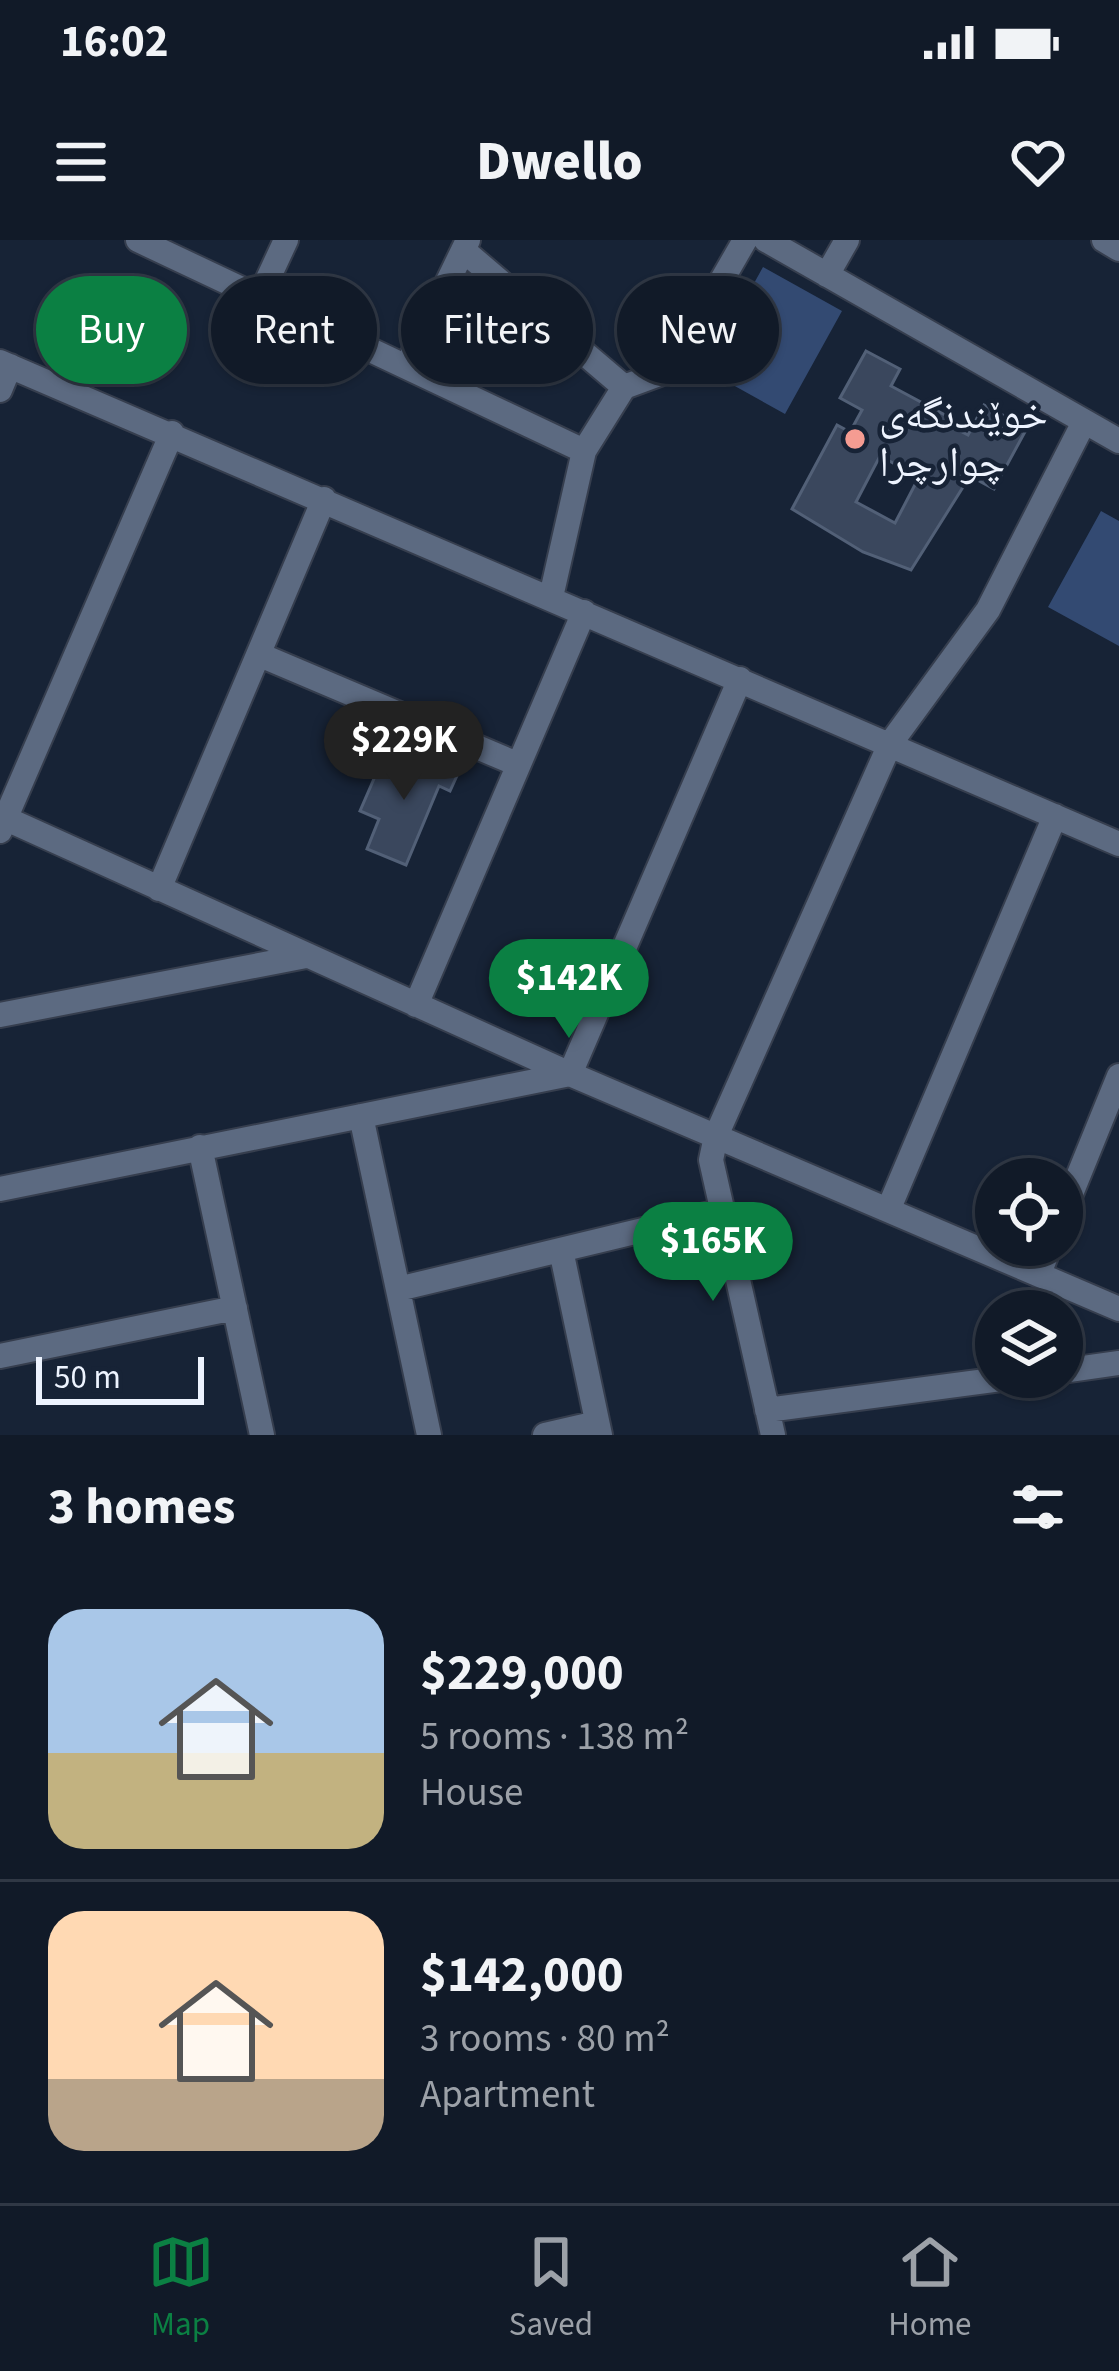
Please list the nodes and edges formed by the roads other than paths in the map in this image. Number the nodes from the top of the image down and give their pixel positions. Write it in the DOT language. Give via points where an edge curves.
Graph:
graph roads {
  1 [pos="138,240"];
  2 [pos="286,240"];
  3 [pos="745,240"];
  4 [pos="766,240"];
  5 [pos="848,240"];
  6 [pos="1104,240"];
  7 [pos="465,245"];
  8 [pos="1119,249"];
  9 [pos="827,275"];
  10 [pos="216,276"];
  11 [pos="269,276"];
  12 [pos="450,276"];
  13 [pos="5,364"];
  14 [pos="448,384"];
  15 [pos="624,387"];
  16 [pos="0,390"];
  17 [pos="1084,422"];
  18 [pos="172,433"];
  19 [pos="1119,441"];
  20 [pos="584,451"];
  21 [pos="324,499"];
  22 [pos="551,597"];
  23 [pos="584,612"];
  24 [pos="260,655"];
  25 [pos="740,679"];
  26 [pos="890,744"];
  27 [pos="518,764"];
  28 [pos="1055,816"];
  29 [pos="3,822"];
  30 [pos="1119,844"];
  31 [pos="159,889"];
  32 [pos="306,956"];
  33 [pos="416,1005"];
  34 [pos="0,1015"];
  35 [pos="569,1074"];
  36 [pos="1119,1076"];
  37 [pos="361,1116"];
  38 [pos="716,1136"];
  39 [pos="200,1147"];
  40 [pos="1083,1164"];
  41 [pos="0,1190"];
  42 [pos="889,1208"];
  43 [pos="722,1211"];
  44 [pos="561,1250"];
  45 [pos="1042,1266"];
  46 [pos="1039,1274"];
  47 [pos="398,1288"];
  48 [pos="235,1308"];
  49 [pos="1119,1310"];
  50 [pos="0,1356"];
  51 [pos="1119,1363"];
  52 [pos="1083,1368"];
  53 [pos="975,1385"];
  54 [pos="770,1423"];
  55 [pos="598,1429"];
  56 [pos="427,1434"];
  57 [pos="262,1435"];
  58 [pos="545,1435"];
  1 -- 10 [label="street"];
  2 -- 11 [label="street"];
  3 -- 15 [label="street" via="670,370"];
  4 -- 9 [label="street"];
  5 -- 9 [label="street"];
  6 -- 8 [label="street"];
  7 -- 12 [label="street"];
  7 -- 15 [label="street"];
  9 -- 17 [label="street"];
  13 -- 16 [label="street"];
  13 -- 18 [label="street"];
  14 -- 20 [label="street"];
  15 -- 20 [label="street"];
  17 -- 19 [label="street"];
  17 -- 26 [label="street" via="988,610"];
  18 -- 21 [label="street"];
  18 -- 29 [label="street"];
  20 -- 22 [label="street"];
  21 -- 22 [label="street"];
  21 -- 24 [label="street"];
  22 -- 23 [label="street"];
  23 -- 25 [label="street"];
  23 -- 27 [label="street"];
  24 -- 27 [label="street"];
  24 -- 31 [label="street"];
  25 -- 26 [label="street"];
  25 -- 35 [label="street"];
  26 -- 28 [label="street"];
  26 -- 38 [label="street"];
  27 -- 33 [label="street"];
  28 -- 30 [label="street"];
  28 -- 42 [label="street"];
  29 -- 31 [label="street"];
  31 -- 32 [label="street"];
  32 -- 33 [label="street"];
  32 -- 34 [label="street"];
  33 -- 35 [label="street"];
  35 -- 37 [label="street"];
  35 -- 38 [label="street"];
  36 -- 40 [label="street"];
  37 -- 39 [label="street"];
  37 -- 47 [label="street"];
  38 -- 42 [label="street"];
  38 -- 43 [label="street" via="711,1160"];
  39 -- 41 [label="street"];
  39 -- 48 [label="street"];
  42 -- 46 [label="street"];
  43 -- 44 [label="street"];
  43 -- 54 [label="street"];
  44 -- 47 [label="street"];
  44 -- 55 [label="street"];
  45 -- 46 [label="street"];
  46 -- 49 [label="street"];
  47 -- 56 [label="street"];
  48 -- 50 [label="street"];
  48 -- 57 [label="street"];
  51 -- 52 [label="street"];
  53 -- 54 [label="street"];
  55 -- 58 [label="street"];
}
